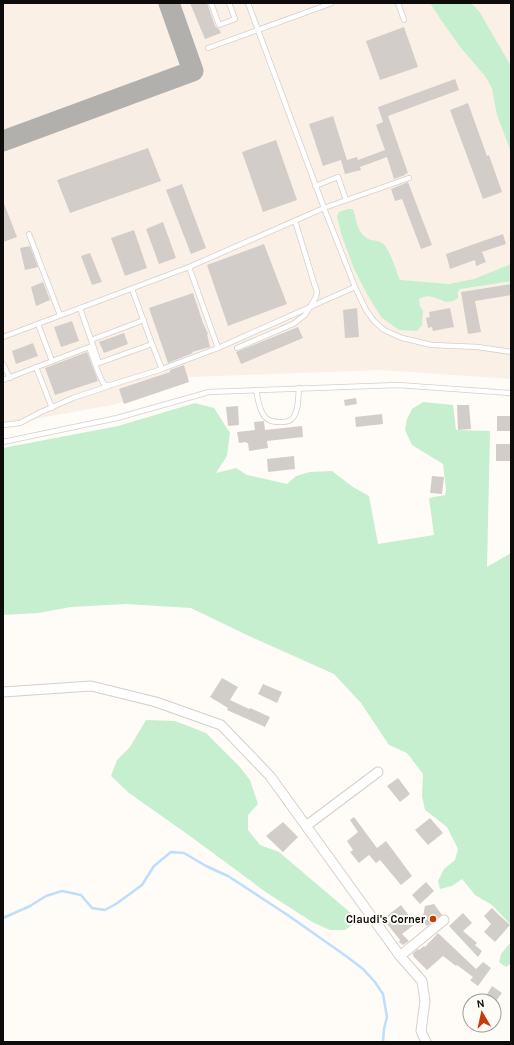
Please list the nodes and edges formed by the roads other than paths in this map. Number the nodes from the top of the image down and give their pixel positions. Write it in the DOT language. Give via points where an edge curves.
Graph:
graph roads {
  1 [pos="211,3"];
  2 [pos="229,3"];
  3 [pos="248,3"];
  4 [pos="332,3"];
  5 [pos="398,3"];
  6 [pos="324,4"];
  7 [pos="404,20"];
  8 [pos="258,30"];
  9 [pos="208,48"];
  10 [pos="409,178"];
  11 [pos="315,186"];
  12 [pos="346,200"];
  13 [pos="324,208"];
  14 [pos="295,221"];
  15 [pos="29,234"];
  16 [pos="188,267"];
  17 [pos="355,287"];
  18 [pos="132,289"];
  19 [pos="310,307"];
  20 [pos="80,308"];
  21 [pos="60,315"];
  22 [pos="144,320"];
  23 [pos="38,324"];
  24 [pos="3,336"];
  25 [pos="91,340"];
  26 [pos="152,344"];
  27 [pos="218,348"];
  28 [pos="237,348"];
  29 [pos="511,352"];
  30 [pos="52,361"];
  31 [pos="3,364"];
  32 [pos="36,367"];
  33 [pos="162,369"];
  34 [pos="10,378"];
  35 [pos="3,380"];
  36 [pos="110,385"];
  37 [pos="299,388"];
  38 [pos="256,390"];
  39 [pos="511,393"];
  40 [pos="52,408"];
  41 [pos="4,425"];
  42 [pos="3,442"];
  43 [pos="3,692"];
  44 [pos="378,772"];
  45 [pos="306,826"];
  46 [pos="444,920"];
  47 [pos="400,956"];
  48 [pos="426,1042"];
  1 -- 2 [label="lane" via="219,25 235,19"];
  3 -- 8 [label="lane"];
  4 -- 6 [label="lane"];
  5 -- 7 [label="lane"];
  6 -- 8 [label="lane"];
  8 -- 9 [label="lane"];
  8 -- 11 [label="lane"];
  10 -- 12 [label="lane"];
  11 -- 12 [label="lane" via="338,177"];
  11 -- 13 [label="lane"];
  12 -- 13 [label="lane"];
  13 -- 14 [label="lane"];
  13 -- 17 [label="lane"];
  14 -- 16 [label="lane"];
  14 -- 19 [label="lane" via="317,292"];
  15 -- 21 [label="lane"];
  16 -- 18 [label="lane"];
  16 -- 27 [label="lane"];
  17 -- 19 [label="lane"];
  17 -- 29 [label="lane" via="374,321 384,330 402,338 432,345 478,346"];
  18 -- 20 [label="lane"];
  18 -- 22 [label="lane"];
  19 -- 27 [label="lane"];
  19 -- 28 [label="lane" via="305,315 293,324"];
  20 -- 21 [label="lane"];
  20 -- 25 [label="lane"];
  21 -- 23 [label="lane"];
  22 -- 25 [label="lane"];
  22 -- 26 [label="lane"];
  23 -- 24 [label="lane"];
  23 -- 30 [label="lane"];
  25 -- 26 [label="lane" via="99,363"];
  26 -- 33 [label="lane"];
  27 -- 33 [label="lane"];
  30 -- 32 [label="lane"];
  30 -- 36 [label="lane" via="89,347 104,384"];
  31 -- 34 [label="lane"];
  32 -- 34 [label="lane"];
  32 -- 40 [label="lane"];
  33 -- 36 [label="lane"];
  34 -- 35 [label="lane"];
  36 -- 40 [label="lane"];
  37 -- 38 [label="lane"];
  37 -- 38 [label="lane" via="298,407 293,419 275,422 264,416"];
  37 -- 39 [label="lane" via="398,385"];
  38 -- 42 [label="lane" via="209,392 117,418"];
  40 -- 41 [label="lane" via="20,423"];
  43 -- 45 [label="street" via="91,686 156,702 221,725 270,776"];
  44 -- 45 [label="street"];
  45 -- 47 [label="street"];
  46 -- 47 [label="street"];
  47 -- 48 [label="street" via="422,981 425,1001 421,1031"];
}
